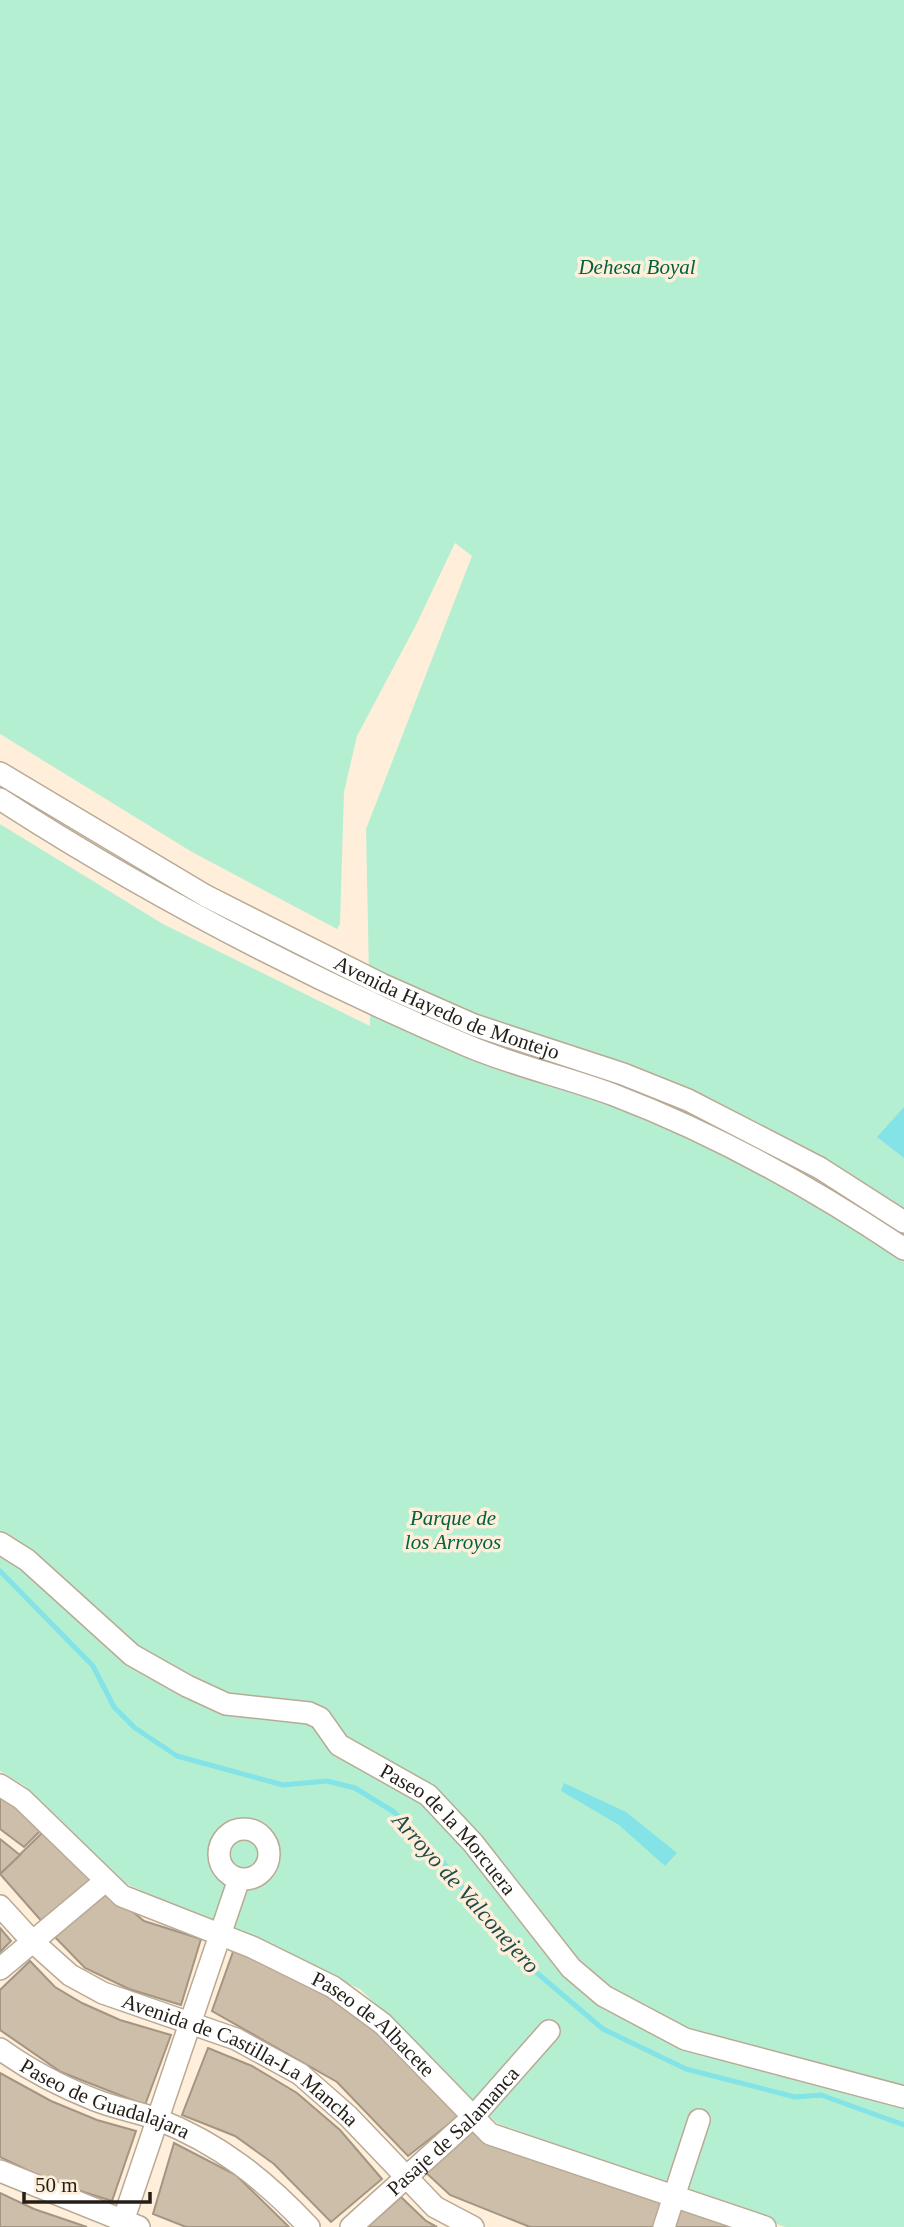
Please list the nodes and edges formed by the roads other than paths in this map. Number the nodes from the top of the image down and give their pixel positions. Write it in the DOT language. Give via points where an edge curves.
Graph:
graph roads {
  1 [pos="0,773"];
  2 [pos="0,799"];
  3 [pos="904,1222"];
  4 [pos="904,1249"];
  5 [pos="0,1543"];
  6 [pos="0,1785"];
  7 [pos="239,1879"];
  8 [pos="104,1882"];
  9 [pos="0,1906"];
  10 [pos="219,1936"];
  11 [pos="32,1941"];
  12 [pos="0,1969"];
  13 [pos="190,2025"];
  14 [pos="549,2031"];
  15 [pos="0,2049"];
  16 [pos="904,2097"];
  17 [pos="474,2116"];
  18 [pos="157,2119"];
  19 [pos="699,2120"];
  20 [pos="0,2171"];
  21 [pos="407,2178"];
  22 [pos="674,2197"];
  23 [pos="127,2225"];
  24 [pos="309,2227"];
  25 [pos="351,2227"];
  26 [pos="473,2227"];
  27 [pos="664,2227"];
  28 [pos="765,2227"];
  1 -- 3 [label="street, Avenida Hayedo de Montejo" via="206,895 381,984 474,1026 688,1100 820,1168"];
  2 -- 4 [label="street" via="198,915 368,1001 472,1048 614,1095 679,1123 815,1191"];
  5 -- 16 [label="street, Paseo de la Morcuera" via="27,1560 132,1655 226,1704 320,1718 339,1745 428,1795 480,1852 571,1968 604,1996 685,2039"];
  6 -- 8 [label="street, Paseo de Albacete" via="22,1799"];
  7 -- 10 [label="street"];
  8 -- 10 [label="street, Paseo de Albacete" via="122,1896"];
  8 -- 11 [label="street"];
  9 -- 11 [label="street, Avenida de Castilla-La Mancha"];
  10 -- 13 [label="street"];
  10 -- 17 [label="street, Paseo de Albacete" via="333,1987 383,2024"];
  11 -- 12 [label="street"];
  11 -- 13 [label="street, Avenida de Castilla-La Mancha" via="70,1975 92,1987"];
  13 -- 18 [label="street"];
  13 -- 21 [label="street, Avenida de Castilla-La Mancha" via="236,2039 300,2074"];
  14 -- 17 [label="street, Pasaje de Salamanca"];
  15 -- 18 [label="street, Paseo de Guadalajara" via="96,2101"];
  17 -- 21 [label="street, Pasaje de Salamanca"];
  17 -- 22 [label="street, Paseo de Albacete" via="490,2134"];
  18 -- 23 [label="street"];
  18 -- 24 [label="street, Paseo de Guadalajara" via="247,2167"];
  19 -- 22 [label="street"];
  20 -- 23 [label="street"];
  21 -- 25 [label="street, Pasaje de Salamanca"];
  21 -- 26 [label="street, Avenida de Castilla-La Mancha" via="435,2207"];
  22 -- 27 [label="street"];
  22 -- 28 [label="street, Paseo de Albacete"];
}
